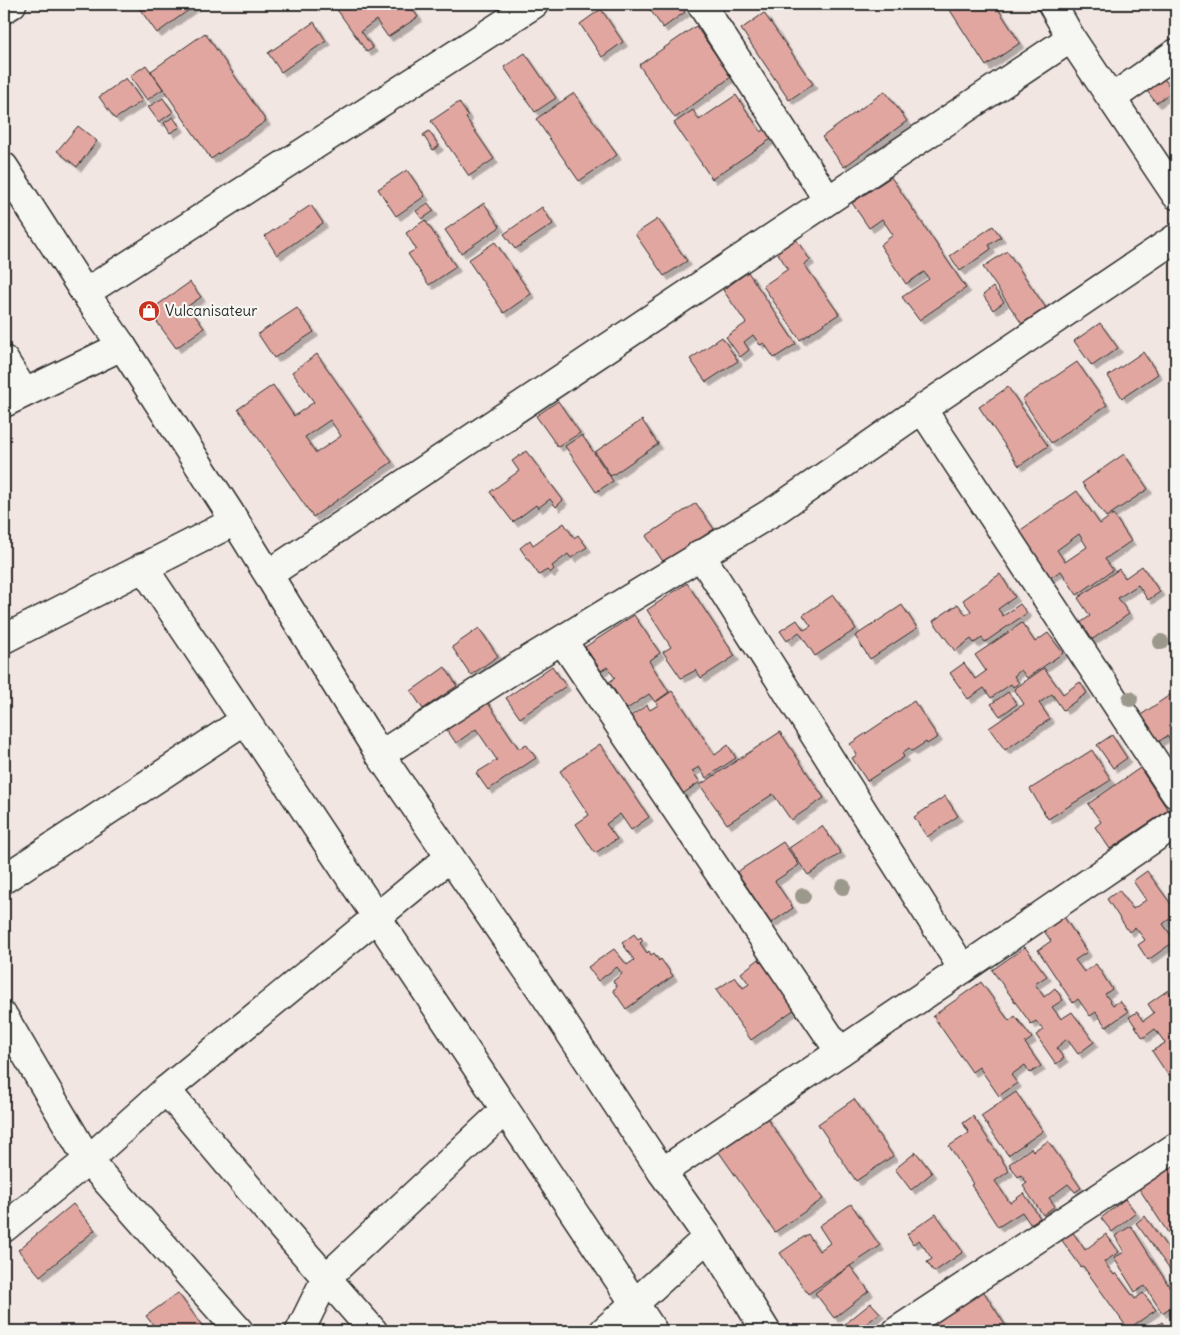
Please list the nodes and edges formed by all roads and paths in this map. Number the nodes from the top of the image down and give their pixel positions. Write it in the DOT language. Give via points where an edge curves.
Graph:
graph roads {
  1 [pos="12,4"];
  2 [pos="534,4"];
  3 [pos="701,4"];
  4 [pos="1052,4"];
  5 [pos="4,9"];
  6 [pos="1071,38"];
  7 [pos="1176,53"];
  8 [pos="1112,98"];
  9 [pos="4,167"];
  10 [pos="1176,195"];
  11 [pos="828,200"];
  12 [pos="1176,238"];
  13 [pos="85,293"];
  14 [pos="122,346"];
  15 [pos="4,360"];
  16 [pos="14,398"];
  17 [pos="922,409"];
  18 [pos="235,521"];
  19 [pos="700,554"];
  20 [pos="143,567"];
  21 [pos="269,574"];
  22 [pos="4,639"];
  23 [pos="562,640"];
  24 [pos="245,720"];
  25 [pos="380,755"];
  26 [pos="1176,794"];
  27 [pos="1176,823"];
  28 [pos="450,857"];
  29 [pos="4,879"];
  30 [pos="377,918"];
  31 [pos="963,969"];
  32 [pos="4,1017"];
  33 [pos="840,1052"];
  34 [pos="166,1090"];
  35 [pos="505,1110"];
  36 [pos="1176,1147"];
  37 [pos="88,1160"];
  38 [pos="662,1172"];
  39 [pos="4,1228"];
  40 [pos="708,1238"];
  41 [pos="326,1278"];
  42 [pos="634,1303"];
  43 [pos="239,1331"];
  44 [pos="300,1331"];
  45 [pos="373,1331"];
  46 [pos="604,1331"];
  47 [pos="653,1331"];
  48 [pos="766,1331"];
  49 [pos="897,1331"];
  1 -- 5 [label="street"];
  2 -- 13 [label="street"];
  3 -- 11 [label="street"];
  4 -- 6 [label="street"];
  6 -- 8 [label="street"];
  6 -- 11 [label="street"];
  7 -- 8 [label="street"];
  8 -- 10 [label="street"];
  9 -- 13 [label="street"];
  11 -- 21 [label="street"];
  12 -- 17 [label="street"];
  13 -- 14 [label="street"];
  14 -- 16 [label="street"];
  14 -- 18 [label="street"];
  15 -- 16 [label="street"];
  17 -- 19 [label="street" via="779,508"];
  17 -- 26 [label="street"];
  18 -- 20 [label="street"];
  18 -- 21 [label="street"];
  19 -- 23 [label="street"];
  19 -- 31 [label="street"];
  20 -- 22 [label="street"];
  20 -- 24 [label="street"];
  21 -- 25 [label="street"];
  23 -- 25 [label="street"];
  23 -- 33 [label="street"];
  24 -- 29 [label="street"];
  24 -- 30 [label="street"];
  25 -- 28 [label="street"];
  27 -- 31 [label="street"];
  28 -- 30 [label="street"];
  28 -- 38 [label="street" via="554,1007"];
  30 -- 34 [label="street"];
  30 -- 35 [label="street"];
  31 -- 33 [label="street"];
  32 -- 37 [label="street"];
  33 -- 38 [label="street"];
  34 -- 37 [label="street"];
  34 -- 41 [label="street"];
  35 -- 41 [label="street"];
  35 -- 42 [label="street"];
  36 -- 49 [label="street"];
  37 -- 39 [label="street"];
  37 -- 43 [label="street"];
  38 -- 40 [label="street"];
  40 -- 42 [label="street"];
  40 -- 48 [label="street"];
  41 -- 44 [label="street"];
  41 -- 45 [label="street"];
  42 -- 46 [label="street"];
  42 -- 47 [label="street"];
}
